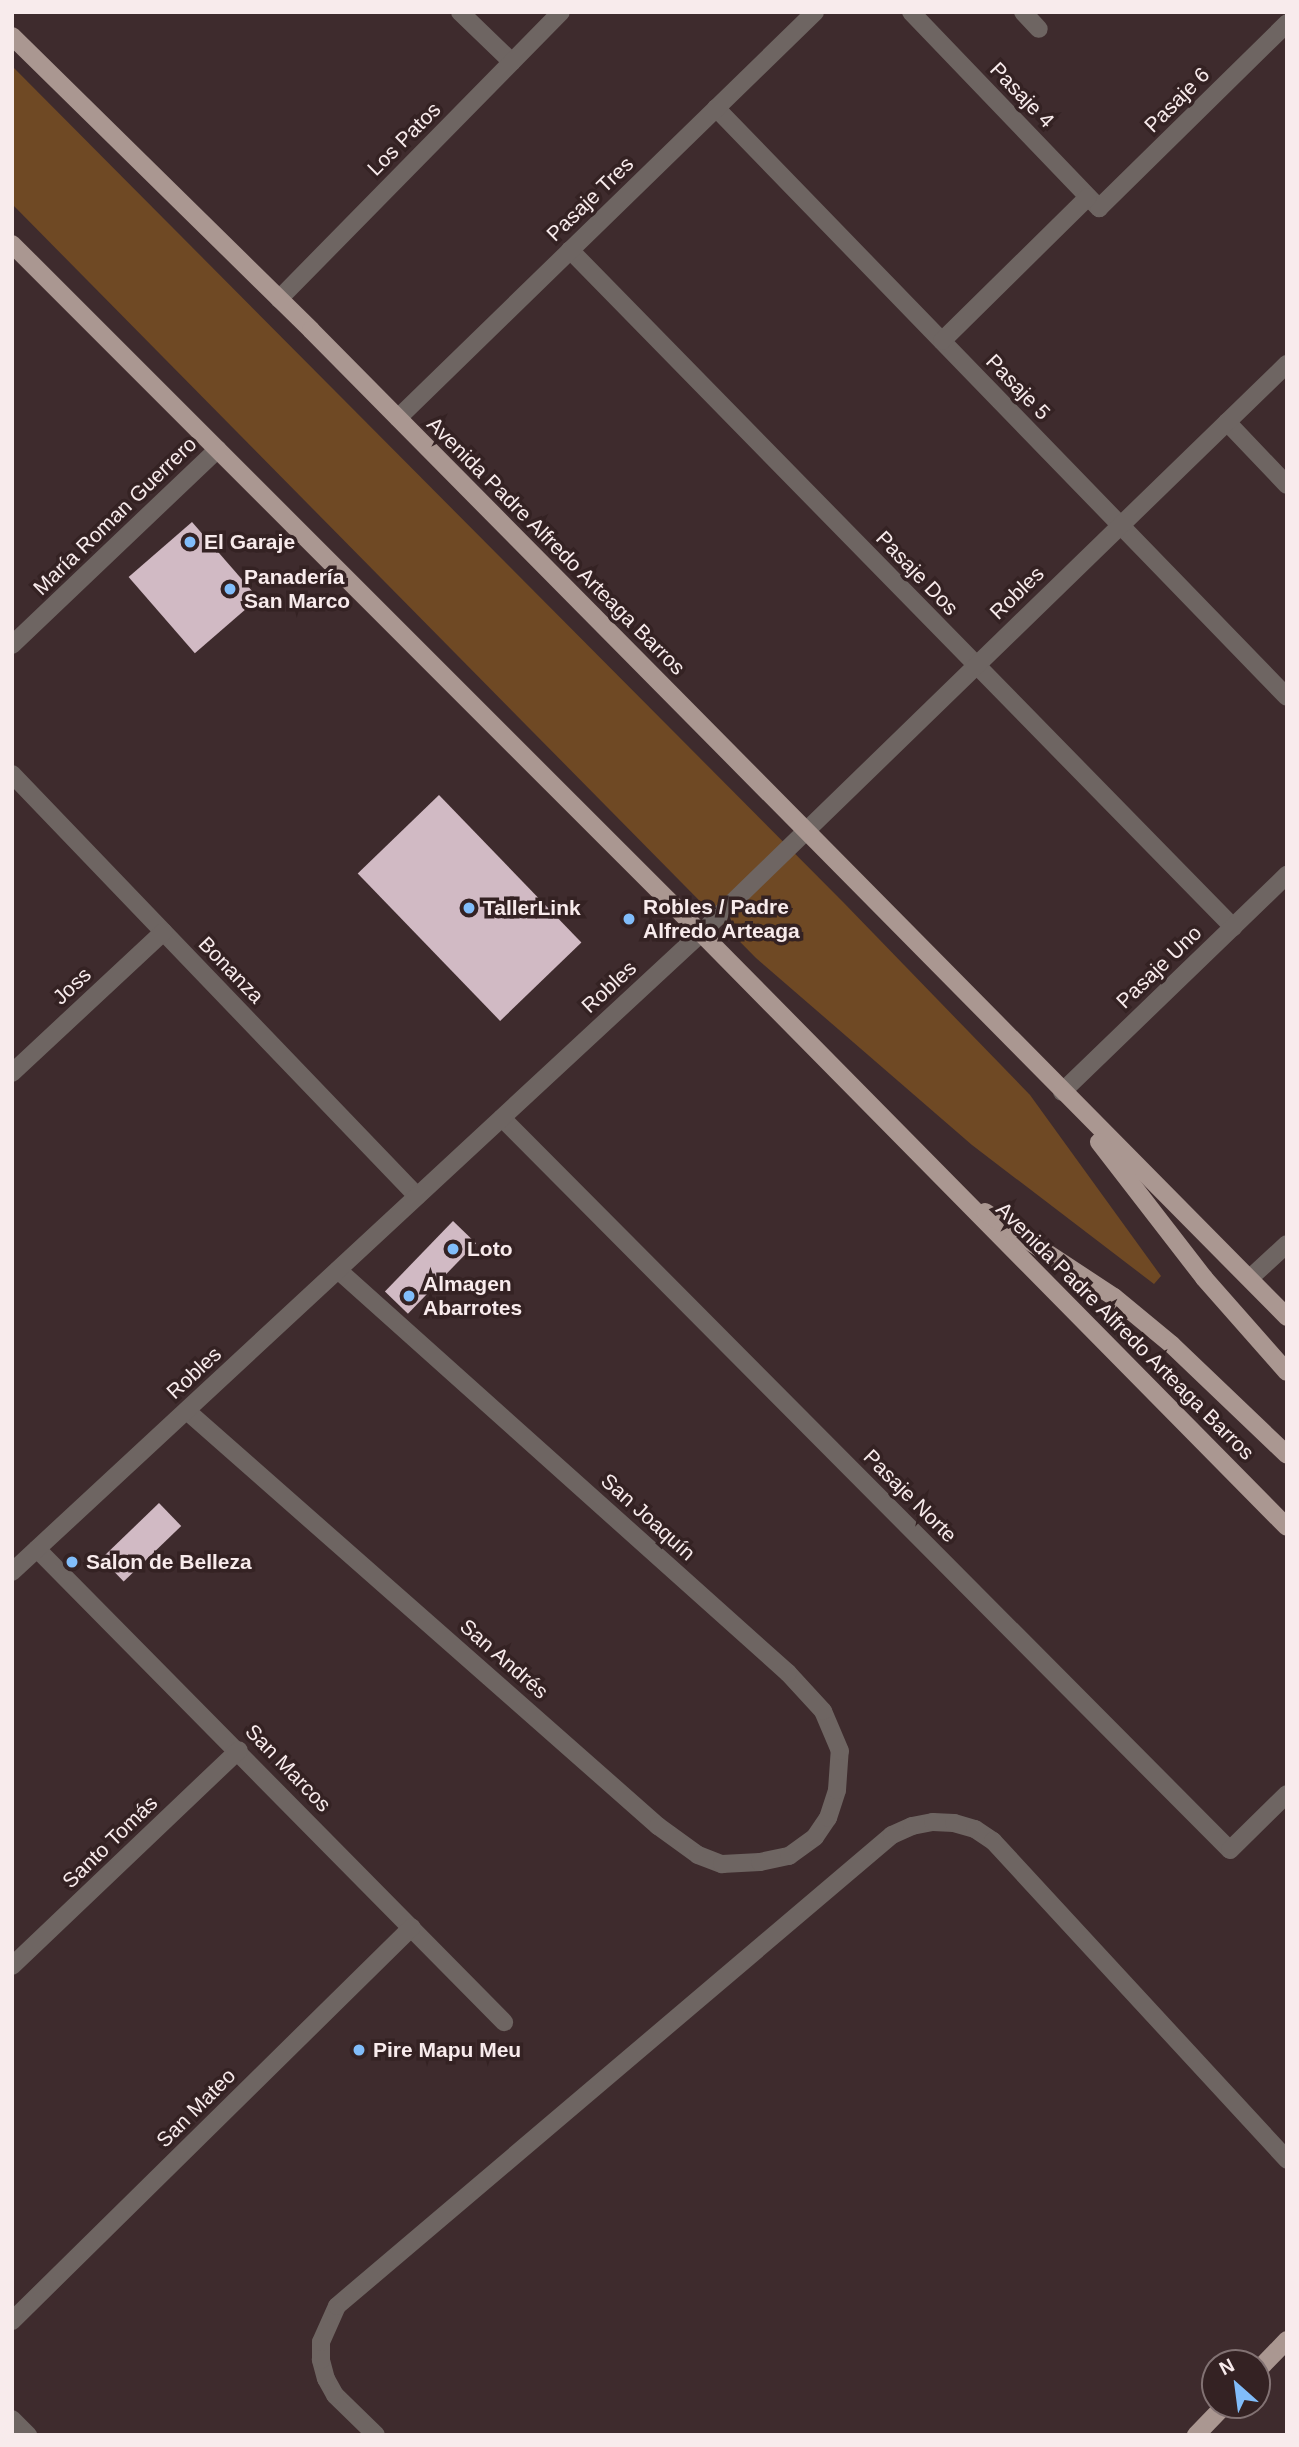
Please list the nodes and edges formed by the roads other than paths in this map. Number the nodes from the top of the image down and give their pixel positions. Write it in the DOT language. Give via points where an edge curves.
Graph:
graph roads {
  1 [pos="460,12"];
  2 [pos="561,12"];
  3 [pos="815,12"];
  4 [pos="911,12"];
  5 [pos="1023,12"];
  6 [pos="1287,23"];
  7 [pos="1039,29"];
  8 [pos="12,36"];
  9 [pos="512,62"];
  10 [pos="716,108"];
  11 [pos="1094,202"];
  12 [pos="12,244"];
  13 [pos="570,250"];
  14 [pos="279,299"];
  15 [pos="942,341"];
  16 [pos="1287,364"];
  17 [pos="398,418"];
  18 [pos="1227,422"];
  19 [pos="218,450"];
  20 [pos="1287,485"];
  21 [pos="1121,525"];
  22 [pos="12,645"];
  23 [pos="976,665"];
  24 [pos="1287,697"];
  25 [pos="12,774"];
  26 [pos="805,833"];
  27 [pos="1287,875"];
  28 [pos="1233,927"];
  29 [pos="163,932"];
  30 [pos="701,933"];
  31 [pos="12,1073"];
  32 [pos="1062,1092"];
  33 [pos="502,1118"];
  34 [pos="418,1196"];
  35 [pos="961,1197"];
  36 [pos="1287,1244"];
  37 [pos="338,1270"];
  38 [pos="1250,1278"];
  39 [pos="1287,1317"];
  40 [pos="1287,1373"];
  41 [pos="187,1410"];
  42 [pos="1287,1455"];
  43 [pos="1287,1527"];
  44 [pos="37,1549"];
  45 [pos="12,1572"];
  46 [pos="239,1750"];
  47 [pos="1287,1794"];
  48 [pos="816,1837"];
  49 [pos="412,1927"];
  50 [pos="12,1966"];
  51 [pos="505,2022"];
  52 [pos="1287,2160"];
  53 [pos="12,2321"];
  54 [pos="1287,2340"];
  55 [pos="1271,2357"];
  56 [pos="12,2419"];
  57 [pos="1211,2419"];
  58 [pos="28,2435"];
  59 [pos="376,2435"];
  60 [pos="1196,2435"];
  1 -- 9 [label="street"];
  2 -- 9 [label="street, Los Patos"];
  3 -- 10 [label="street, Pasaje Tres"];
  4 -- 11 [label="street, Pasaje 4"];
  5 -- 7 [label="street"];
  6 -- 11 [label="street, Pasaje 6"];
  8 -- 14 [label="main road, Avenida Padre Alfredo Arteaga Barros"];
  9 -- 14 [label="street, Los Patos"];
  10 -- 13 [label="street, Pasaje Tres"];
  10 -- 15 [label="street, Pasaje 5"];
  11 -- 15 [label="street, Pasaje 6"];
  12 -- 19 [label="main road, Avenida Padre Alfredo Arteaga Barros"];
  13 -- 17 [label="street, Pasaje Tres"];
  13 -- 23 [label="street, Pasaje Dos"];
  14 -- 17 [label="main road, Avenida Padre Alfredo Arteaga Barros"];
  15 -- 21 [label="street, Pasaje 5"];
  16 -- 18 [label="street, Robles"];
  17 -- 26 [label="main road, Avenida Padre Alfredo Arteaga Barros"];
  18 -- 20 [label="street"];
  18 -- 21 [label="street, Robles"];
  19 -- 22 [label="street, María Roman Guerrero"];
  19 -- 30 [label="main road, Avenida Padre Alfredo Arteaga Barros"];
  21 -- 23 [label="street, Robles"];
  21 -- 24 [label="street, Pasaje 5"];
  23 -- 26 [label="street, Robles"];
  23 -- 28 [label="street, Pasaje Dos"];
  25 -- 29 [label="street, Bonanza"];
  26 -- 30 [label="street, Robles"];
  26 -- 32 [label="main road, Avenida Padre Alfredo Arteaga Barros"];
  27 -- 28 [label="street, Pasaje Uno"];
  28 -- 32 [label="street, Pasaje Uno"];
  29 -- 31 [label="street, Joss"];
  29 -- 34 [label="street, Bonanza"];
  30 -- 33 [label="street, Robles"];
  30 -- 35 [label="main road, Avenida Padre Alfredo Arteaga Barros"];
  32 -- 38 [label="main road, Avenida Padre Alfredo Arteaga Barros"];
  32 -- 40 [label="main road, Avenida Padre Alfredo Arteaga Barros" via="1204,1278"];
  33 -- 34 [label="street, Robles"];
  33 -- 47 [label="street, Pasaje Norte" via="1230,1850"];
  34 -- 37 [label="street, Robles"];
  35 -- 42 [label="main road, Avenida Padre Alfredo Arteaga Barros" via="1114,1297 1172,1345"];
  35 -- 43 [label="main road, Avenida Padre Alfredo Arteaga Barros"];
  36 -- 38 [label="street"];
  37 -- 41 [label="street, Robles"];
  37 -- 48 [label="street, San Joaquín" via="788,1673 823,1711 840,1751 837,1790"];
  38 -- 39 [label="main road, Avenida Padre Alfredo Arteaga Barros"];
  41 -- 44 [label="street, Robles"];
  41 -- 48 [label="street, San Andrés" via="658,1826 698,1855 722,1864 760,1862 789,1856"];
  44 -- 45 [label="street, Robles"];
  44 -- 46 [label="street, San Marcos"];
  46 -- 49 [label="street, San Marcos"];
  46 -- 50 [label="street, Santo Tomás"];
  49 -- 51 [label="street, San Marcos"];
  49 -- 53 [label="street, San Mateo"];
  52 -- 59 [label="street" via="993,1841 954,1823 912,1826 892,1835 337,2306 321,2342 326,2379 335,2395"];
  54 -- 55 [label="main road"];
  56 -- 58 [label="street"];
  57 -- 60 [label="main road"];
}
